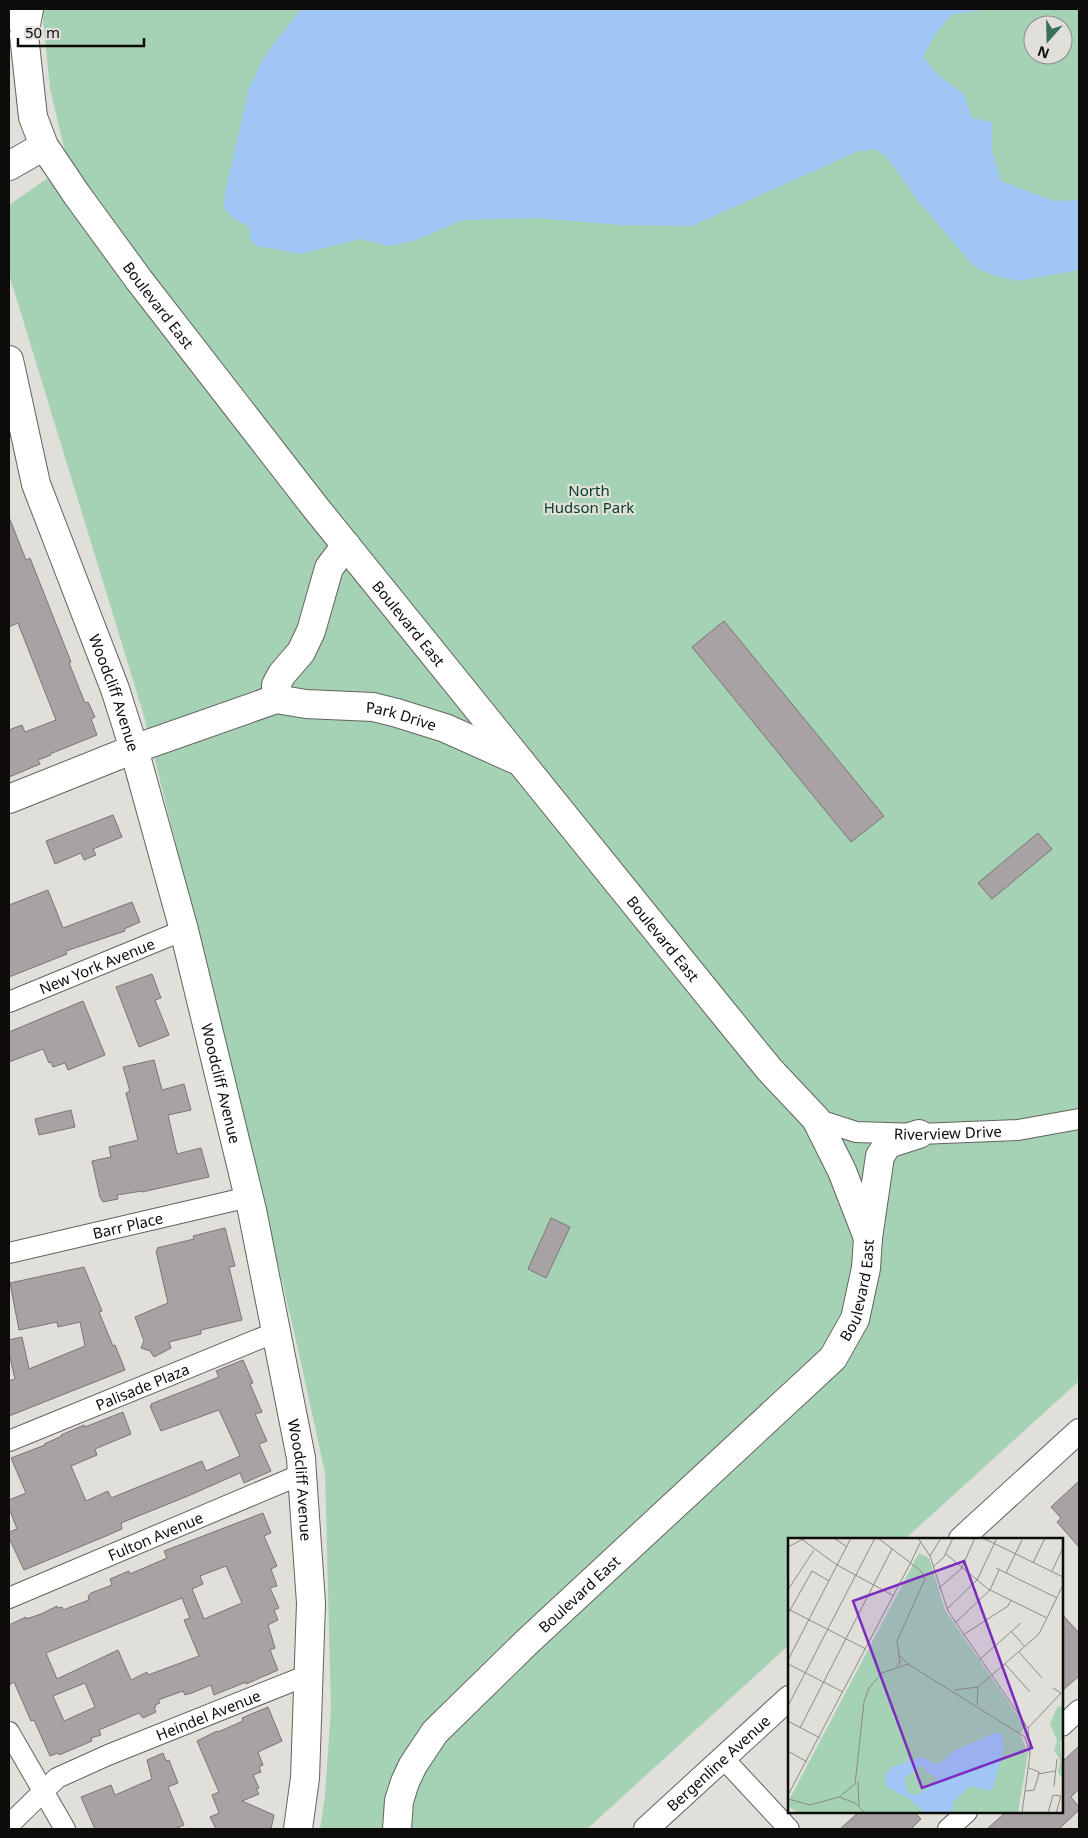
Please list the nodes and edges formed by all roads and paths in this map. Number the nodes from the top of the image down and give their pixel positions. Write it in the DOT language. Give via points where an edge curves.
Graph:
graph roads {
  1 [pos="12,9"];
  2 [pos="29,9"];
  3 [pos="9,16"];
  4 [pos="44,146"];
  5 [pos="9,166"];
  6 [pos="9,360"];
  7 [pos="346,546"];
  8 [pos="276,699"];
  9 [pos="134,749"];
  10 [pos="521,762"];
  11 [pos="9,799"];
  12 [pos="184,930"];
  13 [pos="9,1002"];
  14 [pos="1079,1118"];
  15 [pos="816,1120"];
  16 [pos="919,1134"];
  17 [pos="249,1197"];
  18 [pos="868,1238"];
  19 [pos="9,1253"];
  20 [pos="276,1332"];
  21 [pos="1079,1431"];
  22 [pos="9,1441"];
  23 [pos="302,1474"];
  24 [pos="962,1538"];
  25 [pos="9,1598"];
  26 [pos="308,1675"];
  27 [pos="788,1699"];
  28 [pos="1079,1710"];
  29 [pos="1063,1725"];
  30 [pos="9,1732"];
  31 [pos="724,1758"];
  32 [pos="42,1791"];
  33 [pos="966,1813"];
  34 [pos="9,1825"];
  35 [pos="64,1829"];
  36 [pos="298,1829"];
  37 [pos="397,1829"];
  38 [pos="646,1829"];
  39 [pos="789,1829"];
  40 [pos="948,1829"];
  1 -- 3 [label="main road"];
  2 -- 4 [label="main road, Boulevard East" via="24,35 28,81 32,117"];
  4 -- 5 [label="main road"];
  4 -- 7 [label="main road, Boulevard East" via="139,280"];
  6 -- 9 [label="main road, Woodcliff Avenue" via="36,484 115,689"];
  7 -- 8 [label="main road" via="329,568 312,631 276,685"];
  7 -- 10 [label="main road, Boulevard East"];
  8 -- 9 [label="main road, Park Drive"];
  8 -- 10 [label="main road, Park Drive" via="372,707 397,713 445,728"];
  9 -- 11 [label="main road, Park Drive"];
  9 -- 12 [label="main road, Woodcliff Avenue"];
  10 -- 15 [label="main road, Boulevard East" via="756,1052"];
  12 -- 13 [label="street, New York Avenue"];
  12 -- 17 [label="main road, Woodcliff Avenue"];
  14 -- 16 [label="street, Riverview Drive" via="1018,1130"];
  15 -- 16 [label="street, Riverview Drive" via="856,1132"];
  15 -- 18 [label="main road, Boulevard East" via="842,1171"];
  16 -- 18 [label="main road" via="888,1144 881,1154"];
  17 -- 19 [label="street, Barr Place"];
  17 -- 20 [label="main road, Woodcliff Avenue"];
  18 -- 37 [label="main road, Boulevard East" via="866,1268 854,1319 833,1358 527,1642 435,1732 405,1782 399,1801"];
  20 -- 22 [label="street, Palisade Plaza"];
  20 -- 23 [label="main road, Woodcliff Avenue"];
  21 -- 24 [label="street"];
  23 -- 25 [label="street, Fulton Avenue"];
  23 -- 26 [label="main road, Woodcliff Avenue" via="311,1603"];
  26 -- 32 [label="street, Heindel Avenue" via="108,1755 57,1778"];
  26 -- 36 [label="main road, Woodcliff Avenue" via="305,1778"];
  27 -- 31 [label="street, Bergenline Avenue"];
  28 -- 29 [label="street"];
  30 -- 32 [label="street"];
  31 -- 38 [label="street, Bergenline Avenue"];
  31 -- 39 [label="street"];
  32 -- 34 [label="street, Heindel Avenue"];
  32 -- 35 [label="street"];
  33 -- 40 [label="street"];
}
